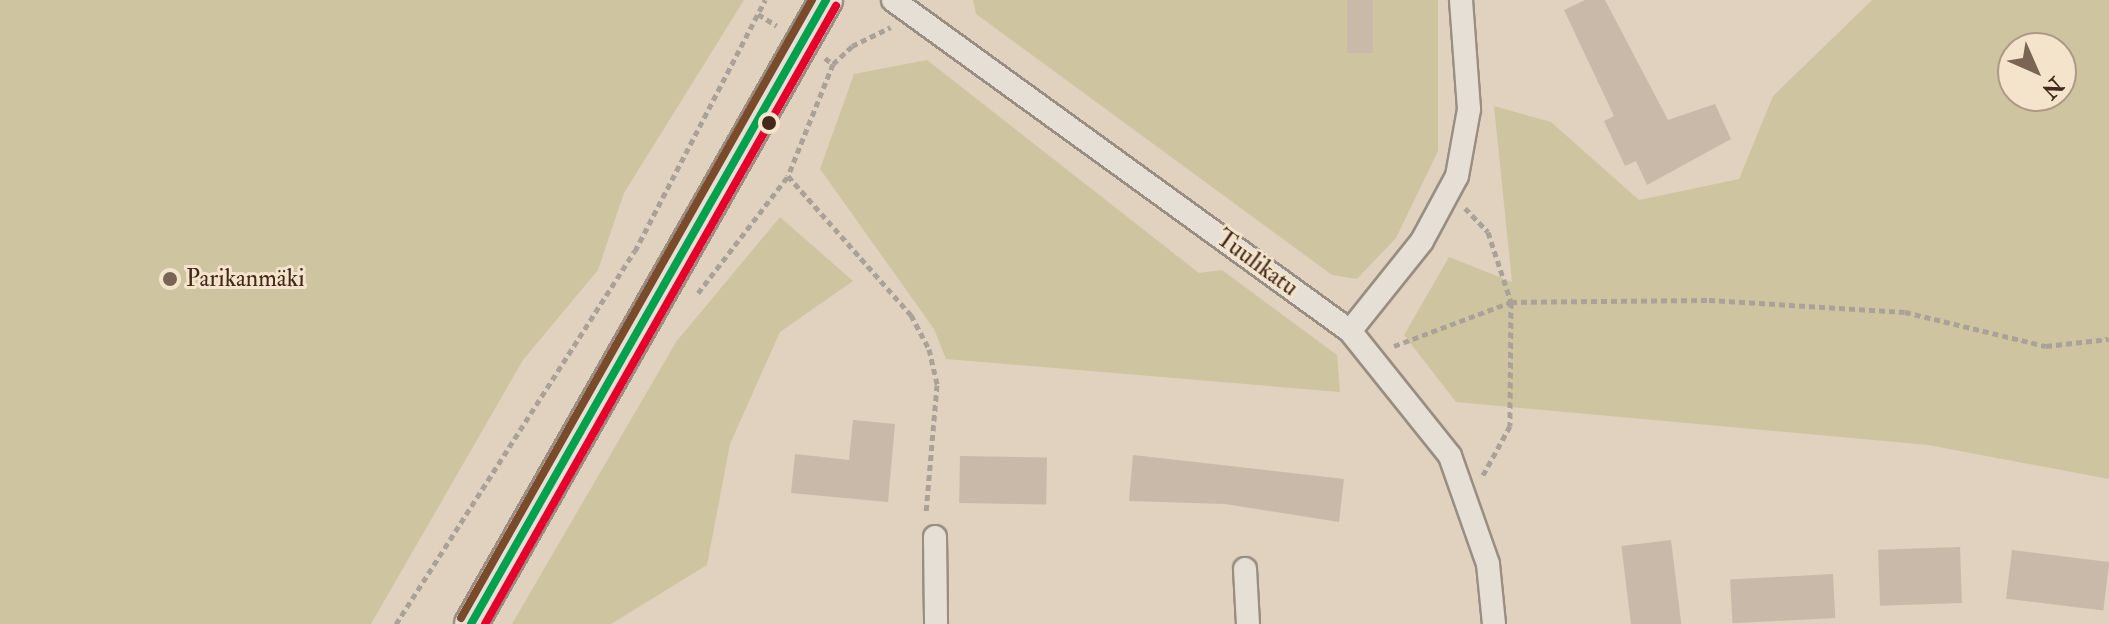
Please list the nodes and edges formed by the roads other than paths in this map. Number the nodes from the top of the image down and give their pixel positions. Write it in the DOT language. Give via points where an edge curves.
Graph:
graph roads {
  1 [pos="826,0"];
  2 [pos="1461,0"];
  3 [pos="899,4"];
  4 [pos="1350,331"];
  5 [pos="935,537"];
  6 [pos="1245,569"];
  7 [pos="471,624"];
  8 [pos="936,624"];
  9 [pos="1248,624"];
  10 [pos="1494,624"];
  1 -- 7 [label="main road"];
  2 -- 4 [label="street" via="1469,109 1465,147 1446,199 1422,241"];
  3 -- 4 [label="street, Tuulikatu"];
  4 -- 10 [label="street, Tuulikatu" via="1423,415 1467,496 1488,564"];
  5 -- 8 [label="street"];
  6 -- 9 [label="street"];
}
